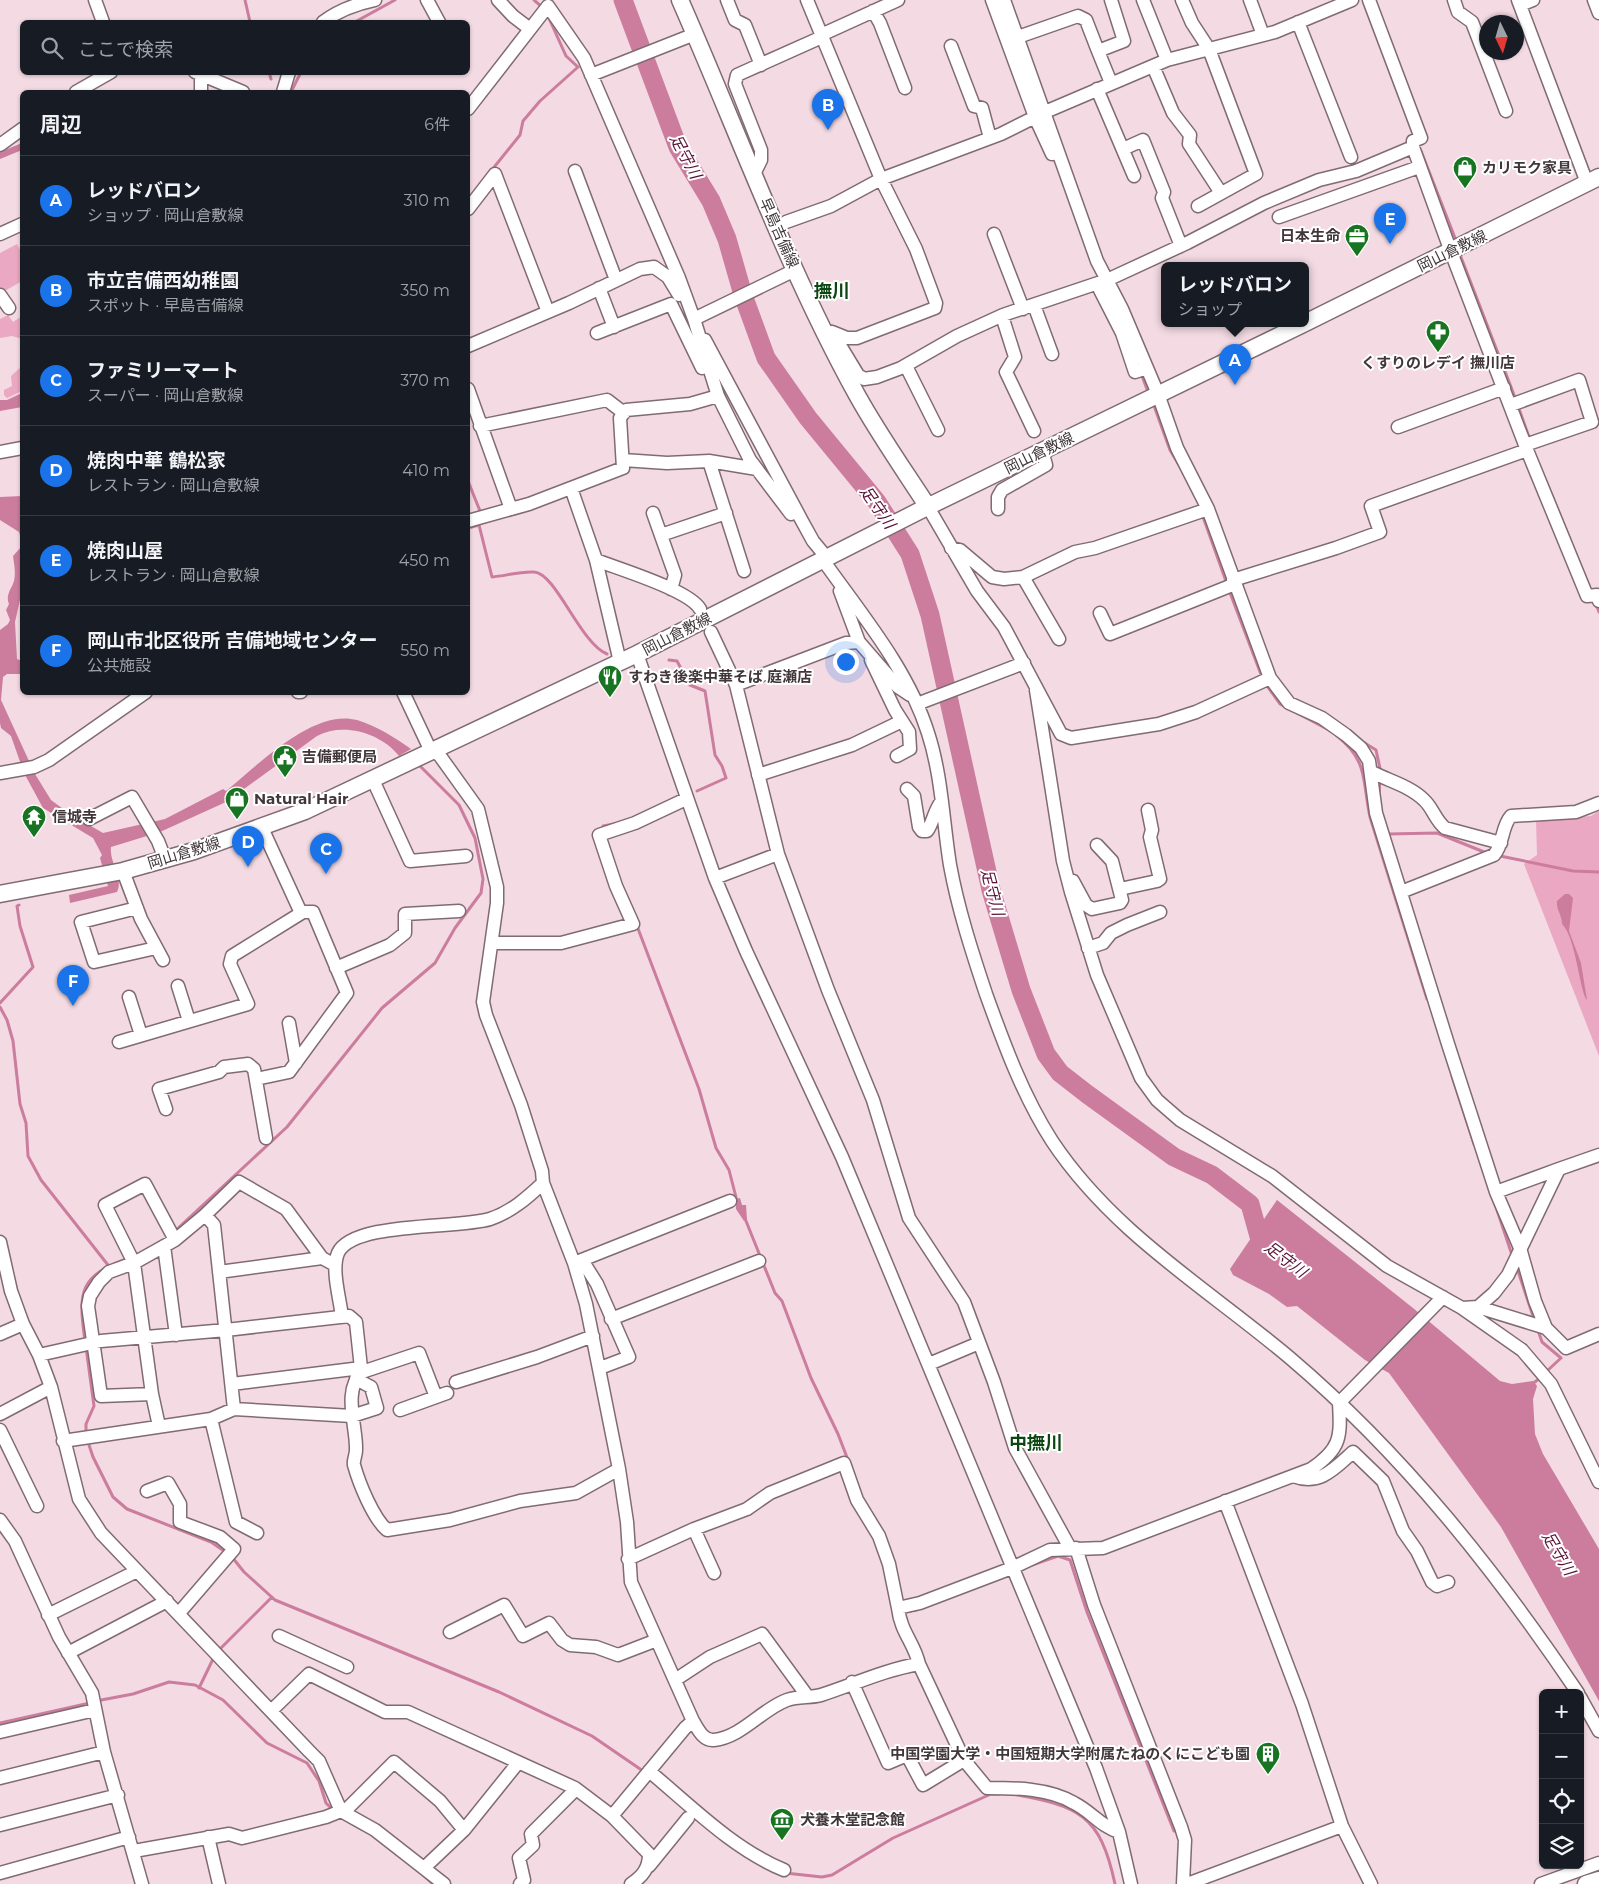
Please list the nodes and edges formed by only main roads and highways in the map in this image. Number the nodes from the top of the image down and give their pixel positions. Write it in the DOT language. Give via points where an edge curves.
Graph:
graph roads {
  1 [pos="680,0"];
  2 [pos="1593,180"];
  3 [pos="1309,321"];
  4 [pos="1296,327"];
  5 [pos="925,509"];
  6 [pos="0,894"];
  7 [pos="1599,1880"];
  8 [pos="1586,1884"];
  1 -- 5 [label="main road, 早島吉備線" via="793,272 828,332 858,396"];
  2 -- 3 [label="main road, 岡山倉敷線"];
  4 -- 5 [label="main road, 岡山倉敷線"];
  5 -- 6 [label="main road, 岡山倉敷線" via="637,654 373,780 262,828 115,873"];
  7 -- 8 [label="main road"];
}
